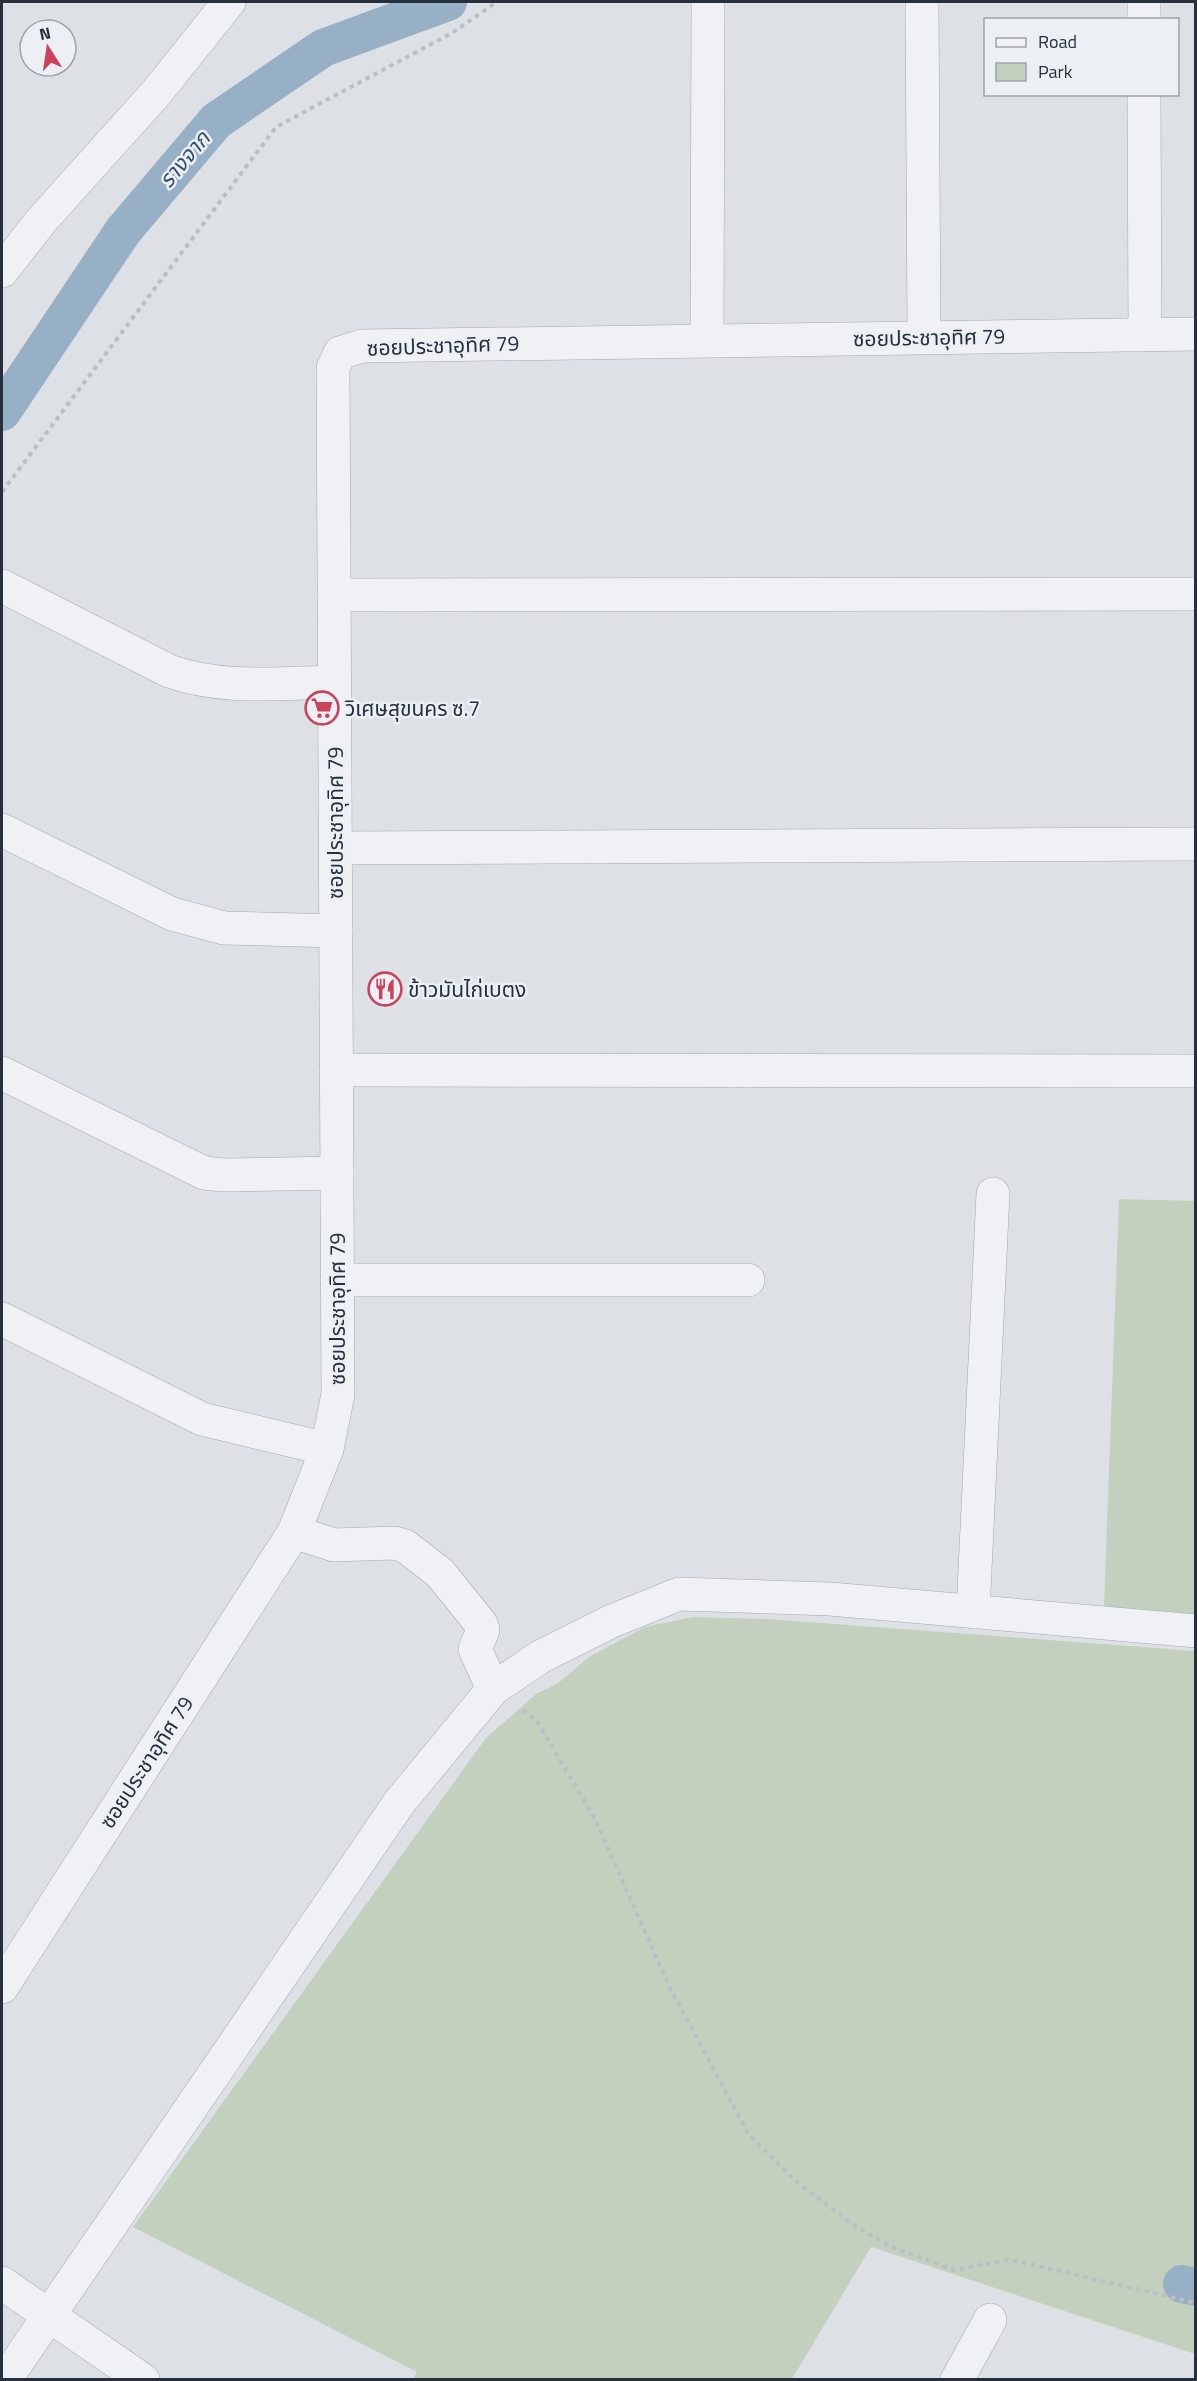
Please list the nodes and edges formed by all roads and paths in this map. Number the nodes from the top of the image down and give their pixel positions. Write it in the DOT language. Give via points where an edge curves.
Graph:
graph roads {
  1 [pos="230,2"];
  2 [pos="497,2"];
  3 [pos="708,2"];
  4 [pos="922,2"];
  5 [pos="1144,2"];
  6 [pos="1144,18"];
  7 [pos="1144,96"];
  8 [pos="2,271"];
  9 [pos="1145,334"];
  10 [pos="1196,334"];
  11 [pos="924,336"];
  12 [pos="707,340"];
  13 [pos="2,492"];
  14 [pos="2,586"];
  15 [pos="1196,594"];
  16 [pos="334,595"];
  17 [pos="334,682"];
  18 [pos="2,830"];
  19 [pos="1196,844"];
  20 [pos="336,848"];
  21 [pos="336,931"];
  22 [pos="336,1070"];
  23 [pos="1196,1071"];
  24 [pos="2,1073"];
  25 [pos="337,1173"];
  26 [pos="993,1194"];
  27 [pos="337,1280"];
  28 [pos="748,1280"];
  29 [pos="2,1319"];
  30 [pos="327,1449"];
  31 [pos="294,1532"];
  32 [pos="973,1612"];
  33 [pos="1196,1631"];
  34 [pos="505,1692"];
  35 [pos="2,1987"];
  36 [pos="2,2283"];
  37 [pos="1196,2303"];
  38 [pos="50,2314"];
  39 [pos="990,2320"];
  40 [pos="5,2379"];
  41 [pos="142,2379"];
  42 [pos="957,2379"];
  1 -- 8 [label="street" via="157,92 40,221"];
  2 -- 13 [label="path" via="452,33 276,127"];
  3 -- 12 [label="street"];
  4 -- 11 [label="street"];
  5 -- 6 [label="street"];
  7 -- 9 [label="street"];
  9 -- 10 [label="street, ซอยประชาอุทิศ 79"];
  9 -- 11 [label="street, ซอยประชาอุทิศ 79"];
  11 -- 12 [label="street, ซอยประชาอุทิศ 79"];
  12 -- 16 [label="street, ซอยประชาอุทิศ 79" via="362,346 340,353 333,368"];
  14 -- 17 [label="street" via="169,671 193,679 221,684"];
  15 -- 16 [label="street"];
  16 -- 17 [label="street, ซอยประชาอุทิศ 79"];
  17 -- 20 [label="street, ซอยประชาอุทิศ 79"];
  18 -- 21 [label="street" via="172,914 224,928"];
  19 -- 20 [label="street"];
  20 -- 21 [label="street, ซอยประชาอุทิศ 79"];
  21 -- 22 [label="street, ซอยประชาอุทิศ 79"];
  22 -- 23 [label="street"];
  22 -- 25 [label="street, ซอยประชาอุทิศ 79"];
  24 -- 25 [label="street" via="204,1173"];
  25 -- 27 [label="street, ซอยประชาอุทิศ 79"];
  26 -- 32 [label="street"];
  27 -- 28 [label="street"];
  27 -- 30 [label="street, ซอยประชาอุทิศ 79" via="338,1394"];
  29 -- 30 [label="street" via="202,1419"];
  30 -- 31 [label="street, ซอยประชาอุทิศ 79"];
  31 -- 34 [label="street" via="334,1545 394,1543 420,1556 440,1573 481,1624 483,1630 475,1649"];
  31 -- 35 [label="street, ซอยประชาอุทิศ 79"];
  32 -- 33 [label="street"];
  32 -- 34 [label="street" via="830,1599 679,1594 612,1621 540,1657"];
  34 -- 37 [label="path" via="537,1721 595,1819 670,1988 749,2135 798,2183 855,2226 938,2266 954,2270 1008,2260"];
  34 -- 38 [label="street" via="399,1803"];
  36 -- 38 [label="street"];
  38 -- 40 [label="street"];
  38 -- 41 [label="street"];
  39 -- 42 [label="street"];
}
